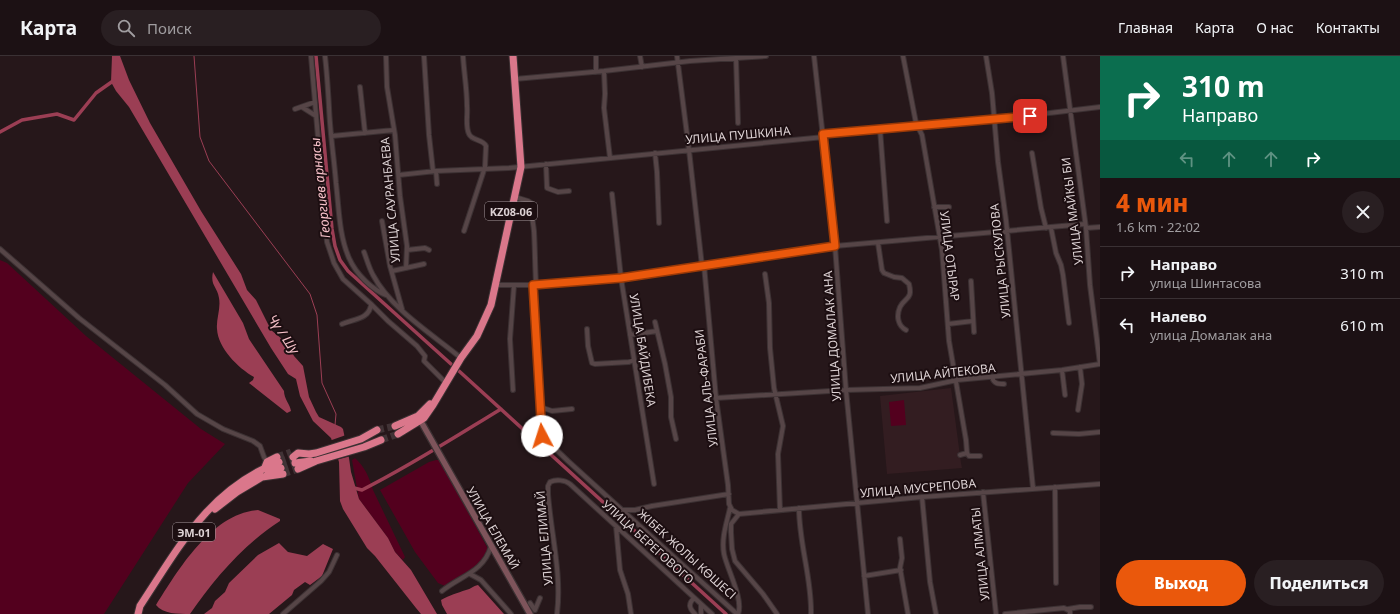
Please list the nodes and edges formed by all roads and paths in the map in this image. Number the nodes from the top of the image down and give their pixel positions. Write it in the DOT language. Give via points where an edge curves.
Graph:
graph roads {
  1 [pos="311,56"];
  2 [pos="325,56"];
  3 [pos="386,56"];
  4 [pos="424,56"];
  5 [pos="463,56"];
  6 [pos="513,56"];
  7 [pos="596,56"];
  8 [pos="640,56"];
  9 [pos="677,56"];
  10 [pos="766,56"];
  11 [pos="814,56"];
  12 [pos="903,56"];
  13 [pos="986,56"];
  14 [pos="1063,56"];
  15 [pos="736,58"];
  16 [pos="677,62"];
  17 [pos="642,67"];
  18 [pos="596,72"];
  19 [pos="604,72"];
  20 [pos="515,79"];
  21 [pos="360,87"];
  22 [pos="315,102"];
  23 [pos="302,106"];
  24 [pos="1100,107"];
  25 [pos="295,109"];
  26 [pos="1070,110"];
  27 [pos="316,116"];
  28 [pos="994,120"];
  29 [pos="738,123"];
  30 [pos="916,126"];
  31 [pos="880,129"];
  32 [pos="394,130"];
  33 [pos="365,133"];
  34 [pos="332,136"];
  35 [pos="823,136"];
  36 [pos="689,150"];
  37 [pos="655,153"];
  38 [pos="1032,153"];
  39 [pos="610,158"];
  40 [pos="546,164"];
  41 [pos="521,167"];
  42 [pos="484,169"];
  43 [pos="434,171"];
  44 [pos="399,174"];
  45 [pos="436,184"];
  46 [pos="569,191"];
  47 [pos="612,194"];
  48 [pos="515,197"];
  49 [pos="934,207"];
  50 [pos="949,207"];
  51 [pos="382,221"];
  52 [pos="887,221"];
  53 [pos="659,223"];
  54 [pos="1085,226"];
  55 [pos="1100,227"];
  56 [pos="1046,228"];
  57 [pos="1051,228"];
  58 [pos="464,231"];
  59 [pos="1008,232"];
  60 [pos="940,238"];
  61 [pos="878,243"];
  62 [pos="428,244"];
  63 [pos="835,246"];
  64 [pos="0,249"];
  65 [pos="407,250"];
  66 [pos="364,252"];
  67 [pos="424,264"];
  68 [pos="703,266"];
  69 [pos="406,268"];
  70 [pos="392,271"];
  71 [pos="765,274"];
  72 [pos="621,278"];
  73 [pos="971,281"];
  74 [pos="495,285"];
  75 [pos="514,285"];
  76 [pos="535,285"];
  77 [pos="388,296"];
  78 [pos="371,304"];
  79 [pos="402,310"];
  80 [pos="417,317"];
  81 [pos="414,321"];
  82 [pos="973,321"];
  83 [pos="655,322"];
  84 [pos="342,324"];
  85 [pos="948,324"];
  86 [pos="1069,324"];
  87 [pos="587,329"];
  88 [pos="906,330"];
  89 [pos="657,331"];
  90 [pos="974,332"];
  91 [pos="630,335"];
  92 [pos="462,358"];
  93 [pos="634,360"];
  94 [pos="1100,364"];
  95 [pos="1080,367"];
  96 [pos="1062,370"];
  97 [pos="1023,374"];
  98 [pos="992,377"];
  99 [pos="956,380"];
  100 [pos="446,383"];
  101 [pos="1004,384"];
  102 [pos="513,390"];
  103 [pos="846,390"];
  104 [pos="776,395"];
  105 [pos="1065,395"];
  106 [pos="716,398"];
  107 [pos="540,407"];
  108 [pos="572,409"];
  109 [pos="1078,410"];
  110 [pos="419,418"];
  111 [pos="395,426"];
  112 [pos="378,430"];
  113 [pos="1100,432"];
  114 [pos="1053,433"];
  115 [pos="398,434"];
  116 [pos="676,439"];
  117 [pos="381,440"];
  118 [pos="967,453"];
  119 [pos="960,455"];
  120 [pos="980,456"];
  121 [pos="266,471"];
  122 [pos="570,484"];
  123 [pos="654,484"];
  124 [pos="1100,484"];
  125 [pos="1055,487"];
  126 [pos="1033,488"];
  127 [pos="984,492"];
  128 [pos="729,494"];
  129 [pos="922,497"];
  130 [pos="858,503"];
  131 [pos="730,507"];
  132 [pos="799,508"];
  133 [pos="621,510"];
  134 [pos="780,510"];
  135 [pos="739,514"];
  136 [pos="616,526"];
  137 [pos="900,539"];
  138 [pos="491,546"];
  139 [pos="337,555"];
  140 [pos="901,570"];
  141 [pos="470,574"];
  142 [pos="864,576"];
  143 [pos="1056,583"];
  144 [pos="442,591"];
  145 [pos="540,598"];
  146 [pos="694,598"];
  147 [pos="530,603"];
  148 [pos="701,604"];
  149 [pos="1091,606"];
  150 [pos="1068,609"];
  151 [pos="138,614"];
  152 [pos="283,614"];
  153 [pos="511,614"];
  154 [pos="530,614"];
  155 [pos="557,614"];
  156 [pos="631,614"];
  157 [pos="695,614"];
  158 [pos="701,614"];
  159 [pos="712,614"];
  160 [pos="738,614"];
  161 [pos="777,614"];
  162 [pos="811,614"];
  163 [pos="868,614"];
  164 [pos="908,614"];
  165 [pos="936,614"];
  166 [pos="996,614"];
  167 [pos="1005,614"];
  168 [pos="1070,614"];
  1 -- 22 [label="street"];
  2 -- 34 [label="street"];
  3 -- 32 [label="street, УЛИЦА САУРАНБАЕВА" via="387,87"];
  4 -- 43 [label="street"];
  5 -- 42 [label="street" via="467,126 472,137 486,144"];
  6 -- 20 [label="highway, KZ08-06"];
  7 -- 18 [label="street"];
  8 -- 17 [label="street"];
  9 -- 16 [label="street, УЛИЦА АЛЬ-ФАРАБИ"];
  10 -- 15 [label="street"];
  11 -- 35 [label="street, УЛИЦА ДОМАЛАК АНА"];
  12 -- 30 [label="street, УЛИЦА ОТЫРАР"];
  13 -- 28 [label="street, УЛИЦА РЫСКУЛОВА"];
  14 -- 26 [label="street, УЛИЦА МАЙКЫ БИ"];
  15 -- 16 [label="street"];
  15 -- 29 [label="street"];
  16 -- 17 [label="street"];
  16 -- 36 [label="street, УЛИЦА АЛЬ-ФАРАБИ"];
  17 -- 19 [label="street"];
  18 -- 19 [label="street"];
  18 -- 20 [label="street"];
  19 -- 39 [label="street" via="604,108"];
  20 -- 41 [label="highway, KZ08-06"];
  21 -- 33 [label="street, УЛИЦА САУРАНБАЕВА"];
  22 -- 23 [label="street"];
  22 -- 27 [label="street"];
  23 -- 25 [label="street"];
  23 -- 27 [label="street"];
  24 -- 26 [label="street, УЛИЦА ПУШКИНА"];
  26 -- 28 [label="street, УЛИЦА ПУШКИНА"];
  26 -- 54 [label="street, УЛИЦА МАЙКЫ БИ"];
  27 -- 78 [label="street" via="329,252 343,279"];
  28 -- 30 [label="street, УЛИЦА ПУШКИНА"];
  28 -- 59 [label="street, УЛИЦА РЫСКУЛОВА"];
  30 -- 31 [label="street, УЛИЦА ПУШКИНА"];
  30 -- 49 [label="street, УЛИЦА ОТЫРАР" via="922,135"];
  31 -- 35 [label="street, УЛИЦА ПУШКИНА"];
  31 -- 52 [label="street"];
  32 -- 33 [label="street, УЛИЦА САУРАНБАЕВА"];
  32 -- 44 [label="street, УЛИЦА САУРАНБАЕВА"];
  33 -- 34 [label="street"];
  34 -- 77 [label="street" via="340,218 346,248 351,262 359,273 379,292"];
  35 -- 36 [label="street, УЛИЦА ПУШКИНА"];
  35 -- 63 [label="street, УЛИЦА ДОМАЛАК АНА"];
  36 -- 37 [label="street, УЛИЦА ПУШКИНА"];
  36 -- 68 [label="street, УЛИЦА АЛЬ-ФАРАБИ"];
  37 -- 39 [label="street, УЛИЦА ПУШКИНА"];
  37 -- 53 [label="street"];
  38 -- 56 [label="street"];
  39 -- 40 [label="street, УЛИЦА ПУШКИНА"];
  40 -- 41 [label="street, УЛИЦА ПУШКИНА"];
  40 -- 46 [label="street" via="547,188 558,192"];
  41 -- 42 [label="street, УЛИЦА ПУШКИНА"];
  41 -- 48 [label="highway, KZ08-06"];
  42 -- 43 [label="street, УЛИЦА ПУШКИНА"];
  42 -- 58 [label="street"];
  43 -- 44 [label="street, УЛИЦА ПУШКИНА"];
  43 -- 45 [label="street"];
  44 -- 65 [label="street, УЛИЦА САУРАНБАЕВА"];
  47 -- 72 [label="street, УЛИЦА БАЙДИБЕКА"];
  48 -- 74 [label="highway, KZ08-06"];
  48 -- 76 [label="street" via="531,203"];
  49 -- 50 [label="street"];
  49 -- 60 [label="street, УЛИЦА ОТЫРАР"];
  51 -- 70 [label="street, УЛИЦА САУРАНБАЕВА"];
  54 -- 55 [label="street"];
  54 -- 57 [label="street"];
  54 -- 94 [label="street, УЛИЦА МАЙКЫ БИ"];
  56 -- 57 [label="street"];
  56 -- 59 [label="street"];
  57 -- 86 [label="street" via="1063,275"];
  59 -- 60 [label="street"];
  59 -- 97 [label="street, УЛИЦА РЫСКУЛОВА"];
  60 -- 61 [label="street"];
  60 -- 85 [label="street, УЛИЦА ОТЫРАР"];
  61 -- 63 [label="street"];
  61 -- 88 [label="street" via="884,274 902,278 909,284 909,296 900,308 898,321"];
  62 -- 65 [label="street" via="427,249"];
  63 -- 68 [label="street"];
  63 -- 103 [label="street, УЛИЦА ДОМАЛАК АНА"];
  64 -- 121 [label="street" via="79,318 165,385 196,414 260,446"];
  65 -- 69 [label="street, УЛИЦА САУРАНБАЕВА"];
  66 -- 77 [label="street" via="373,275"];
  67 -- 69 [label="street"];
  68 -- 72 [label="street"];
  68 -- 106 [label="street, УЛИЦА АЛЬ-ФАРАБИ"];
  69 -- 70 [label="street"];
  70 -- 79 [label="street, УЛИЦА САУРАНБАЕВА"];
  71 -- 104 [label="street"];
  72 -- 76 [label="street"];
  72 -- 91 [label="street, УЛИЦА БАЙДИБЕКА"];
  73 -- 82 [label="street, УЛИЦА ОТЫРАР"];
  74 -- 75 [label="street"];
  74 -- 92 [label="highway, KZ08-06" via="491,305 477,336"];
  75 -- 76 [label="street"];
  75 -- 102 [label="street" via="510,339"];
  76 -- 107 [label="street"];
  77 -- 79 [label="street"];
  78 -- 84 [label="street" via="366,316 355,317"];
  78 -- 100 [label="street" via="417,346 425,356 424,361"];
  79 -- 81 [label="street"];
  80 -- 81 [label="street"];
  81 -- 92 [label="street"];
  82 -- 85 [label="street"];
  82 -- 90 [label="street, УЛИЦА ОТЫРАР"];
  83 -- 89 [label="street, УЛИЦА БАЙДИБЕКА"];
  85 -- 99 [label="street, УЛИЦА ОТЫРАР"];
  87 -- 93 [label="street" via="592,363 611,364"];
  89 -- 91 [label="street"];
  89 -- 116 [label="street, УЛИЦА БАЙДИБЕКА" via="671,397 671,417"];
  91 -- 93 [label="street, УЛИЦА БАЙДИБЕКА"];
  92 -- 100 [label="highway, KZ08-06"];
  93 -- 123 [label="street, УЛИЦА БАЙДИБЕКА"];
  94 -- 95 [label="street, УЛИЦА АЙТЕКОВА"];
  95 -- 96 [label="street, УЛИЦА АЙТЕКОВА"];
  95 -- 109 [label="street" via="1082,384"];
  96 -- 97 [label="street, УЛИЦА АЙТЕКОВА"];
  96 -- 105 [label="street"];
  97 -- 98 [label="street, УЛИЦА АЙТЕКОВА"];
  97 -- 126 [label="street, УЛИЦА РЫСКУЛОВА"];
  98 -- 99 [label="street, УЛИЦА АЙТЕКОВА"];
  98 -- 101 [label="street" via="994,382"];
  99 -- 103 [label="street, УЛИЦА АЙТЕКОВА" via="920,388"];
  99 -- 118 [label="street, УЛИЦА ОТЫРАР"];
  100 -- 110 [label="highway, KZ08-06" via="438,397"];
  103 -- 104 [label="street, УЛИЦА АЙТЕКОВА"];
  103 -- 130 [label="street, УЛИЦА ДОМАЛАК АНА"];
  104 -- 106 [label="street, УЛИЦА АЙТЕКОВА"];
  104 -- 134 [label="street" via="783,426 778,454"];
  106 -- 128 [label="street, УЛИЦА АЛЬ-ФАРАБИ"];
  107 -- 108 [label="street" via="552,411"];
  107 -- 133 [label="street, ЖІБЕК ЖОЛЫ КӨШЕСІ" via="542,436"];
  110 -- 111 [label="highway, KZ08-06"];
  110 -- 115 [label="highway, KZ08-06"];
  110 -- 138 [label="street, УЛИЦА ЕЛЕМАЙ"];
  112 -- 117 [label="highway" via="361,439 296,458 316,461"];
  113 -- 114 [label="street"];
  118 -- 119 [label="street"];
  118 -- 120 [label="street" via="969,456"];
  121 -- 121 [label="highway, ЭМ-01" via="280,465 272,476"];
  121 -- 151 [label="highway, ЭМ-01" via="249,483 222,496 198,521 143,602"];
  122 -- 136 [label="street, УЛИЦА БЕРЕГОВОГО"];
  122 -- 155 [label="street, УЛИЦА ЕЛИМАЙ" via="553,481 548,486 556,560"];
  124 -- 125 [label="street, УЛИЦА МУСРЕПОВА"];
  125 -- 126 [label="street, УЛИЦА МУСРЕПОВА"];
  125 -- 143 [label="street"];
  126 -- 127 [label="street, УЛИЦА МУСРЕПОВА"];
  127 -- 129 [label="street, УЛИЦА МУСРЕПОВА"];
  127 -- 166 [label="street, УЛИЦА АЛМАТЫ"];
  128 -- 131 [label="street, УЛИЦА АЛЬ-ФАРАБИ"];
  128 -- 133 [label="street" via="635,510"];
  129 -- 130 [label="street, УЛИЦА МУСРЕПОВА"];
  129 -- 165 [label="street" via="930,582"];
  130 -- 132 [label="street, УЛИЦА МУСРЕПОВА"];
  130 -- 142 [label="street, УЛИЦА ДОМАЛАК АНА"];
  131 -- 135 [label="street"];
  131 -- 160 [label="street, УЛИЦА АЛЬ-ФАРАБИ" via="724,537 724,554 740,608"];
  132 -- 134 [label="street, УЛИЦА МУСРЕПОВА"];
  132 -- 162 [label="street"];
  133 -- 160 [label="street, ЖІБЕК ЖОЛЫ КӨШЕСІ"];
  134 -- 135 [label="street, УЛИЦА МУСРЕПОВА"];
  135 -- 161 [label="street" via="731,524 732,549 736,560"];
  136 -- 146 [label="street, УЛИЦА БЕРЕГОВОГО"];
  136 -- 156 [label="street" via="620,570"];
  137 -- 140 [label="street"];
  138 -- 141 [label="street" via="486,558"];
  138 -- 154 [label="street, УЛИЦА ЕЛЕМАЙ"];
  139 -- 152 [label="street" via="329,572 321,581"];
  140 -- 142 [label="street"];
  140 -- 164 [label="street"];
  141 -- 144 [label="street"];
  141 -- 153 [label="street" via="481,580"];
  142 -- 163 [label="street, УЛИЦА ДОМАЛАК АНА"];
  145 -- 147 [label="street" via="535,610"];
  146 -- 148 [label="street, УЛИЦА БЕРЕГОВОГО"];
  146 -- 157 [label="street" via="690,606"];
  148 -- 158 [label="street"];
  148 -- 159 [label="street, УЛИЦА БЕРЕГОВОГО"];
  149 -- 150 [label="street"];
  150 -- 167 [label="street"];
  150 -- 168 [label="street"];
}
